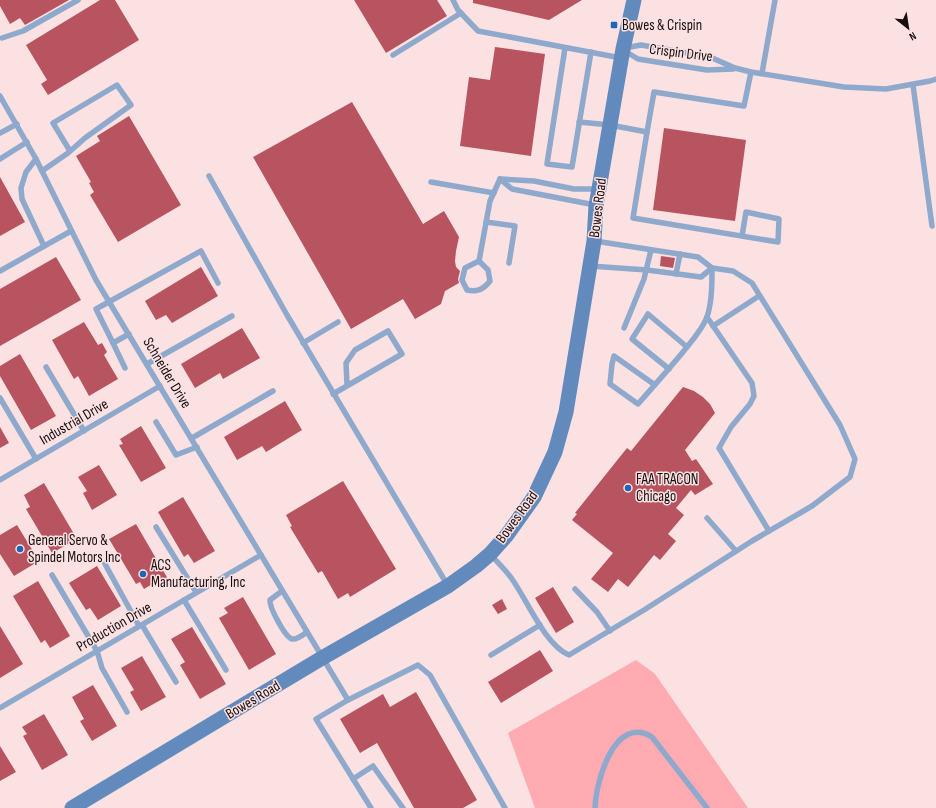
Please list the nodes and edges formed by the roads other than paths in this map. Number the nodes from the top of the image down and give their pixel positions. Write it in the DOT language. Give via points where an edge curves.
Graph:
graph roads {
  1 [pos="78,0"];
  2 [pos="452,0"];
  3 [pos="634,0"];
  4 [pos="775,0"];
  5 [pos="461,13"];
  6 [pos="1,38"];
  7 [pos="565,48"];
  8 [pos="591,52"];
  9 [pos="622,53"];
  10 [pos="393,55"];
  11 [pos="735,68"];
  12 [pos="751,72"];
  13 [pos="762,73"];
  14 [pos="936,79"];
  15 [pos="913,84"];
  16 [pos="0,96"];
  17 [pos="579,122"];
  18 [pos="16,124"];
  19 [pos="610,125"];
  20 [pos="647,132"];
  21 [pos="0,133"];
  22 [pos="27,142"];
  23 [pos="70,151"];
  24 [pos="0,159"];
  25 [pos="36,159"];
  26 [pos="42,171"];
  27 [pos="209,176"];
  28 [pos="500,179"];
  29 [pos="431,182"];
  30 [pos="599,189"];
  31 [pos="494,193"];
  32 [pos="596,206"];
  33 [pos="486,222"];
  34 [pos="932,226"];
  35 [pos="71,231"];
  36 [pos="742,236"];
  37 [pos="594,241"];
  38 [pos="44,246"];
  39 [pos="651,250"];
  40 [pos="680,254"];
  41 [pos="479,261"];
  42 [pos="509,263"];
  43 [pos="590,266"];
  44 [pos="712,268"];
  45 [pos="647,270"];
  46 [pos="0,271"];
  47 [pos="676,274"];
  48 [pos="218,283"];
  49 [pos="759,296"];
  50 [pos="109,302"];
  51 [pos="232,316"];
  52 [pos="707,317"];
  53 [pos="338,322"];
  54 [pos="713,326"];
  55 [pos="624,328"];
  56 [pos="129,334"];
  57 [pos="113,343"];
  58 [pos="303,343"];
  59 [pos="687,347"];
  60 [pos="147,364"];
  61 [pos="46,367"];
  62 [pos="125,368"];
  63 [pos="669,369"];
  64 [pos="347,385"];
  65 [pos="655,385"];
  66 [pos="160,386"];
  67 [pos="273,391"];
  68 [pos="333,394"];
  69 [pos="0,398"];
  70 [pos="156,422"];
  71 [pos="84,431"];
  72 [pos="192,438"];
  73 [pos="197,447"];
  74 [pos="36,459"];
  75 [pos="0,480"];
  76 [pos="707,518"];
  77 [pos="156,527"];
  78 [pos="768,531"];
  79 [pos="736,552"];
  80 [pos="490,554"];
  81 [pos="261,555"];
  82 [pos="105,564"];
  83 [pos="52,575"];
  84 [pos="448,586"];
  85 [pos="575,590"];
  86 [pos="282,591"];
  87 [pos="196,592"];
  88 [pos="184,600"];
  89 [pos="140,625"];
  90 [pos="540,625"];
  91 [pos="610,631"];
  92 [pos="307,632"];
  93 [pos="97,651"];
  94 [pos="491,655"];
  95 [pos="322,658"];
  96 [pos="226,670"];
  97 [pos="176,682"];
  98 [pos="348,700"];
  99 [pos="0,708"];
  100 [pos="127,712"];
  101 [pos="353,779"];
  102 [pos="72,808"];
  103 [pos="371,808"];
  104 [pos="403,808"];
  105 [pos="504,808"];
  106 [pos="595,808"];
  107 [pos="707,808"];
  1 -- 6 [label="lane" via="23,31"];
  2 -- 5 [label="lane"];
  3 -- 9 [label="main road, Bowes Road"];
  4 -- 13 [label="lane"];
  5 -- 7 [label="lane" via="478,31"];
  5 -- 10 [label="lane"];
  7 -- 8 [label="lane"];
  7 -- 17 [label="lane" via="547,164 572,167"];
  8 -- 9 [label="lane"];
  8 -- 17 [label="lane"];
  9 -- 11 [label="lane, Crispin Drive" via="638,59 708,70"];
  9 -- 11 [label="lane, Crispin Drive" via="641,45 710,57"];
  9 -- 19 [label="main road, Bowes Road"];
  11 -- 12 [label="lane, Crispin Drive"];
  12 -- 13 [label="lane, Crispin Drive"];
  12 -- 20 [label="lane" via="744,106 654,92"];
  13 -- 15 [label="lane, Crispin Drive" via="844,87 886,89"];
  14 -- 15 [label="lane, Crispin Drive"];
  15 -- 34 [label="lane"];
  16 -- 18 [label="lane, Schneider Drive"];
  17 -- 19 [label="lane"];
  18 -- 21 [label="lane"];
  18 -- 22 [label="lane, Schneider Drive"];
  19 -- 20 [label="lane"];
  19 -- 30 [label="main road, Bowes Road"];
  20 -- 36 [label="lane" via="633,218"];
  22 -- 24 [label="lane"];
  22 -- 25 [label="lane, Schneider Drive"];
  23 -- 23 [label="lane" via="54,123 117,85 131,105"];
  23 -- 26 [label="lane"];
  25 -- 26 [label="lane, Schneider Drive"];
  25 -- 38 [label="lane" via="26,172 21,188 22,199"];
  26 -- 35 [label="lane, Schneider Drive"];
  27 -- 58 [label="lane"];
  28 -- 30 [label="lane" via="534,181 574,189"];
  28 -- 31 [label="lane"];
  28 -- 32 [label="lane" via="512,189"];
  29 -- 31 [label="lane"];
  30 -- 32 [label="main road, Bowes Road"];
  31 -- 33 [label="lane"];
  32 -- 37 [label="main road, Bowes Road"];
  33 -- 41 [label="lane"];
  33 -- 42 [label="lane" via="515,226"];
  35 -- 38 [label="lane"];
  35 -- 50 [label="lane, Schneider Drive"];
  36 -- 36 [label="lane" via="746,212 779,220 778,242"];
  37 -- 39 [label="lane"];
  37 -- 43 [label="main road, Bowes Road"];
  38 -- 46 [label="lane"];
  39 -- 40 [label="lane"];
  39 -- 45 [label="lane"];
  40 -- 44 [label="lane" via="698,257"];
  40 -- 47 [label="lane"];
  41 -- 41 [label="lane" via="488,270 490,281 485,288 475,292 467,290 462,280 465,268"];
  43 -- 45 [label="lane"];
  43 -- 80 [label="main road, Bowes Road" via="566,412 555,452 534,497"];
  44 -- 47 [label="lane" via="702,277"];
  44 -- 49 [label="lane" via="733,271 752,283"];
  44 -- 52 [label="lane"];
  45 -- 47 [label="lane"];
  45 -- 55 [label="lane"];
  48 -- 50 [label="lane" via="201,251"];
  49 -- 54 [label="lane"];
  49 -- 78 [label="lane" via="840,424 855,459 850,476 812,506"];
  50 -- 56 [label="lane, Schneider Drive"];
  50 -- 57 [label="lane" via="96,309"];
  51 -- 60 [label="lane"];
  52 -- 54 [label="lane"];
  52 -- 59 [label="lane"];
  53 -- 58 [label="lane"];
  54 -- 78 [label="lane" via="752,383 754,396 718,448"];
  56 -- 57 [label="lane"];
  56 -- 60 [label="lane, Schneider Drive"];
  57 -- 62 [label="lane"];
  58 -- 68 [label="lane"];
  59 -- 63 [label="lane"];
  59 -- 63 [label="lane" via="648,314 632,339"];
  60 -- 66 [label="lane, Schneider Drive"];
  61 -- 71 [label="lane"];
  63 -- 65 [label="lane"];
  64 -- 64 [label="lane" via="402,354 388,331 355,350 346,363"];
  64 -- 68 [label="lane"];
  65 -- 65 [label="lane" via="626,364 614,356 610,384 638,404"];
  66 -- 71 [label="lane, Industrial Drive"];
  66 -- 72 [label="lane, Schneider Drive"];
  67 -- 72 [label="lane"];
  68 -- 84 [label="lane"];
  69 -- 74 [label="lane"];
  70 -- 73 [label="lane" via="176,456"];
  71 -- 74 [label="lane, Industrial Drive"];
  72 -- 73 [label="lane, Schneider Drive"];
  73 -- 81 [label="lane, Schneider Drive"];
  74 -- 75 [label="lane, Industrial Drive"];
  76 -- 79 [label="lane"];
  77 -- 87 [label="lane"];
  78 -- 79 [label="lane"];
  79 -- 91 [label="lane"];
  80 -- 84 [label="main road, Bowes Road"];
  80 -- 90 [label="lane" via="512,578"];
  81 -- 86 [label="lane, Schneider Drive"];
  81 -- 87 [label="lane, Production Drive"];
  82 -- 89 [label="lane"];
  83 -- 93 [label="lane"];
  84 -- 95 [label="main road, Bowes Road"];
  85 -- 91 [label="lane" via="597,612"];
  86 -- 92 [label="lane, Schneider Drive"];
  86 -- 92 [label="lane" via="270,600 270,605 282,627 288,636 294,639"];
  87 -- 88 [label="lane, Production Drive"];
  88 -- 89 [label="lane, Production Drive"];
  88 -- 96 [label="lane"];
  89 -- 93 [label="lane, Production Drive"];
  89 -- 97 [label="lane"];
  90 -- 91 [label="lane" via="561,652 569,655"];
  90 -- 94 [label="lane"];
  92 -- 95 [label="lane, Schneider Drive"];
  93 -- 99 [label="lane, Production Drive"];
  93 -- 100 [label="lane" via="102,668"];
  95 -- 98 [label="lane, Schneider Drive"];
  95 -- 102 [label="main road, Bowes Road"];
  98 -- 101 [label="lane" via="316,719"];
  98 -- 105 [label="lane" via="418,665 430,675"];
  101 -- 103 [label="lane"];
  101 -- 104 [label="lane" via="373,766"];
  106 -- 107 [label="lane" via="597,786 603,766 621,739 637,732 652,737"];
}
